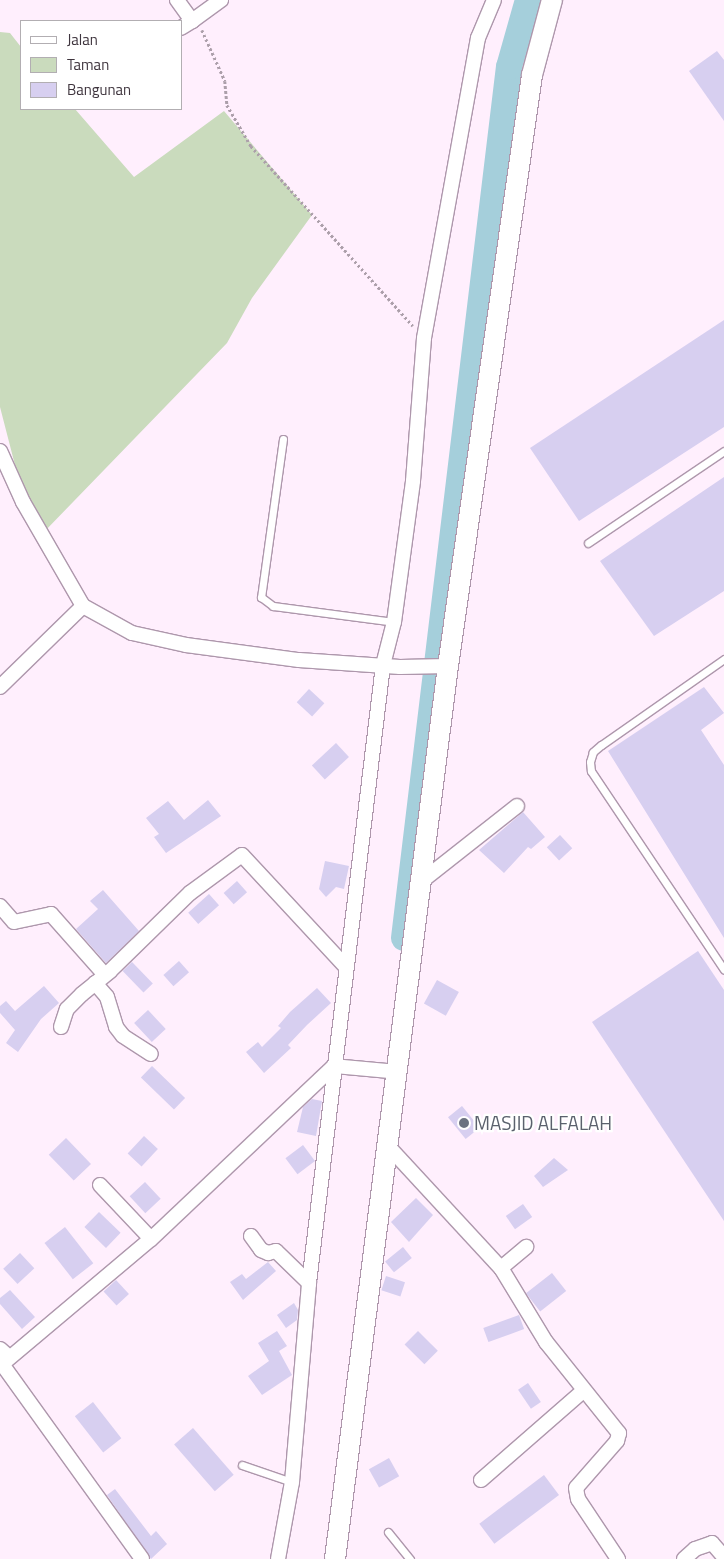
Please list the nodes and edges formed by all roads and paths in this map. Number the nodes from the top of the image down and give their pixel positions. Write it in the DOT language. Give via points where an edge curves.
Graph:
graph roads {
  1 [pos="177,0"];
  2 [pos="221,0"];
  3 [pos="494,0"];
  4 [pos="552,0"];
  5 [pos="187,24"];
  6 [pos="424,338"];
  7 [pos="283,439"];
  8 [pos="0,450"];
  9 [pos="724,451"];
  10 [pos="588,543"];
  11 [pos="77,611"];
  12 [pos="394,622"];
  13 [pos="724,659"];
  14 [pos="383,665"];
  15 [pos="446,665"];
  16 [pos="0,687"];
  17 [pos="517,806"];
  18 [pos="422,881"];
  19 [pos="0,906"];
  20 [pos="345,966"];
  21 [pos="724,970"];
  22 [pos="100,979"];
  23 [pos="61,1027"];
  24 [pos="151,1054"];
  25 [pos="334,1066"];
  26 [pos="394,1071"];
  27 [pos="386,1144"];
  28 [pos="100,1185"];
  29 [pos="251,1236"];
  30 [pos="151,1239"];
  31 [pos="526,1246"];
  32 [pos="502,1268"];
  33 [pos="309,1283"];
  34 [pos="3,1359"];
  35 [pos="582,1391"];
  36 [pos="242,1465"];
  37 [pos="481,1480"];
  38 [pos="292,1482"];
  39 [pos="388,1532"];
  40 [pos="724,1557"];
  41 [pos="142,1559"];
  42 [pos="278,1559"];
  43 [pos="335,1559"];
  44 [pos="410,1559"];
  45 [pos="618,1559"];
  46 [pos="684,1559"];
  1 -- 5 [label="street"];
  2 -- 5 [label="street"];
  3 -- 6 [label="street" via="478,38"];
  4 -- 15 [label="street" via="532,75"];
  5 -- 6 [label="path" via="202,29 210,44 225,81 228,105 251,146"];
  6 -- 12 [label="street" via="413,481"];
  7 -- 12 [label="lane" via="261,597 273,606"];
  8 -- 11 [label="street"];
  9 -- 10 [label="lane"];
  11 -- 14 [label="street" via="132,632 186,646 299,660"];
  11 -- 16 [label="street"];
  12 -- 14 [label="street"];
  13 -- 21 [label="lane" via="601,745 593,752 590,762 591,771"];
  14 -- 15 [label="street"];
  14 -- 20 [label="street"];
  15 -- 18 [label="street"];
  17 -- 18 [label="street"];
  18 -- 26 [label="street"];
  19 -- 22 [label="street" via="14,922 51,914"];
  20 -- 22 [label="street" via="242,854 190,893"];
  20 -- 25 [label="street"];
  22 -- 23 [label="street" via="67,1009"];
  22 -- 24 [label="street" via="116,1027 137,1047"];
  25 -- 26 [label="street"];
  25 -- 30 [label="street"];
  25 -- 33 [label="street"];
  26 -- 27 [label="street"];
  27 -- 32 [label="street"];
  27 -- 43 [label="street"];
  28 -- 30 [label="street"];
  29 -- 33 [label="street" via="261,1250 268,1253 276,1251"];
  30 -- 34 [label="street"];
  31 -- 32 [label="street"];
  32 -- 35 [label="street" via="540,1333"];
  33 -- 38 [label="street"];
  34 -- 41 [label="street"];
  35 -- 37 [label="street"];
  35 -- 45 [label="street" via="620,1436 576,1488 578,1499"];
  36 -- 38 [label="lane"];
  38 -- 42 [label="street"];
  39 -- 44 [label="lane"];
  40 -- 46 [label="street" via="712,1543 695,1549"];
}
